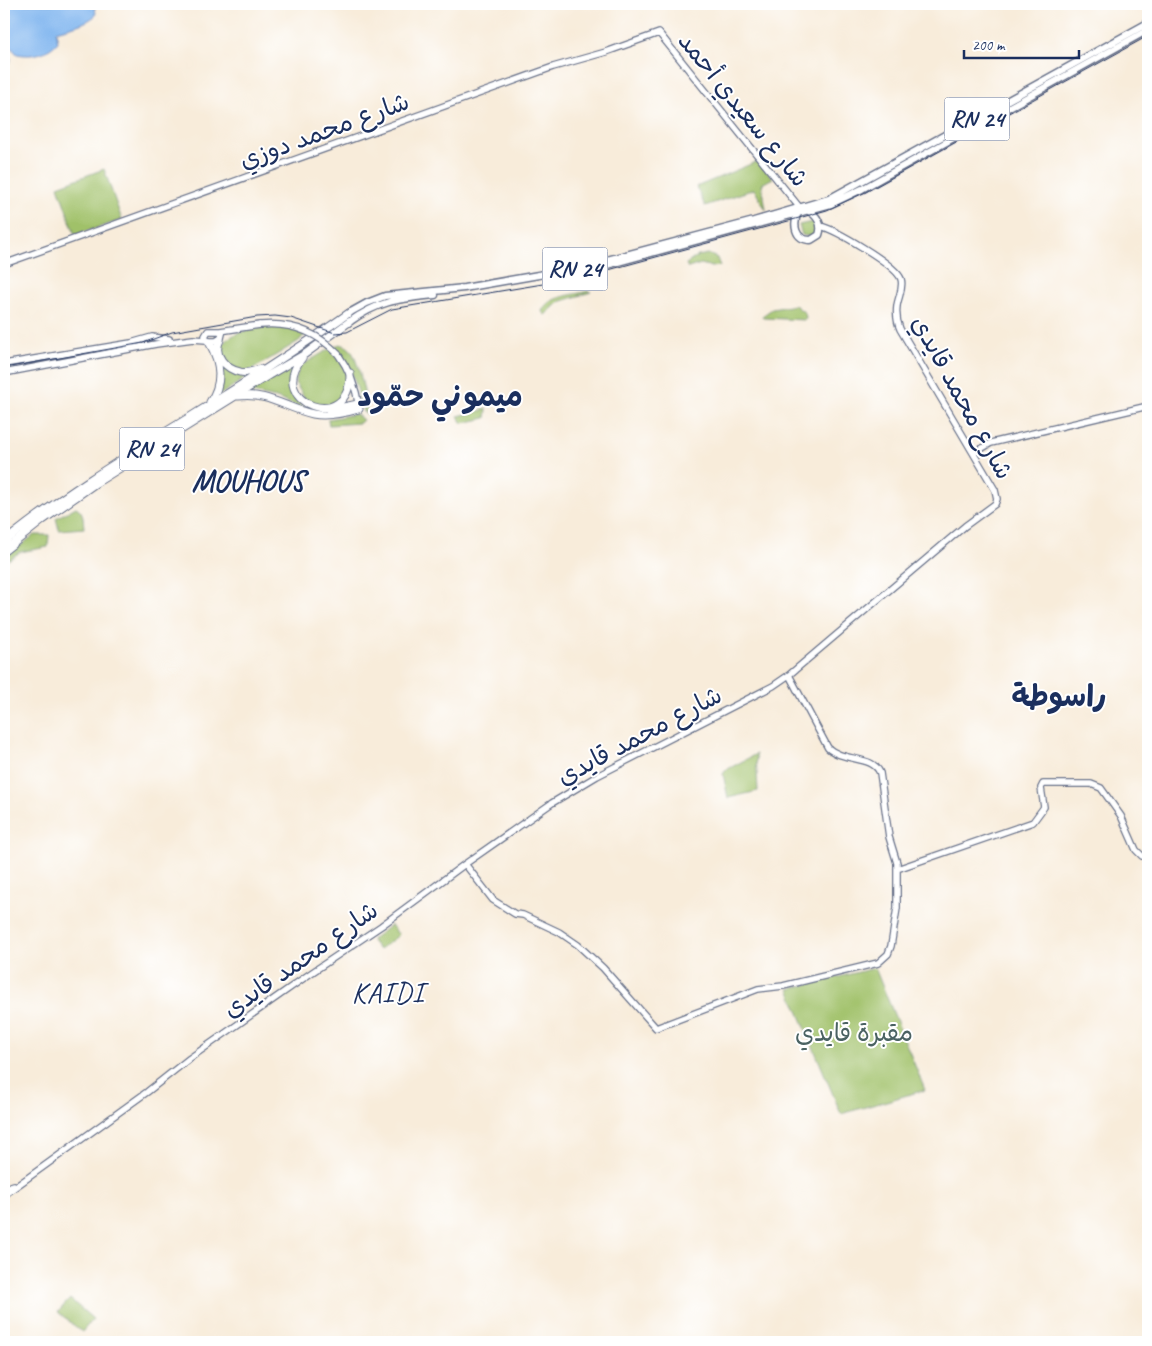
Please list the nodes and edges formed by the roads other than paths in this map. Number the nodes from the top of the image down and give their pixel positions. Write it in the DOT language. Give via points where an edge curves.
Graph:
graph roads {
  1 [pos="1148,23"];
  2 [pos="1148,30"];
  3 [pos="659,34"];
  4 [pos="823,207"];
  5 [pos="802,210"];
  6 [pos="785,216"];
  7 [pos="819,222"];
  8 [pos="794,225"];
  9 [pos="834,230"];
  10 [pos="820,233"];
  11 [pos="4,264"];
  12 [pos="349,313"];
  13 [pos="349,322"];
  14 [pos="236,329"];
  15 [pos="220,331"];
  16 [pos="207,338"];
  17 [pos="220,339"];
  18 [pos="305,354"];
  19 [pos="4,364"];
  20 [pos="270,366"];
  21 [pos="4,373"];
  22 [pos="350,373"];
  23 [pos="235,396"];
  24 [pos="359,406"];
  25 [pos="1148,406"];
  26 [pos="314,407"];
  27 [pos="193,415"];
  28 [pos="974,454"];
  29 [pos="4,542"];
  30 [pos="4,551"];
  31 [pos="789,675"];
  32 [pos="1148,857"];
  33 [pos="465,864"];
  34 [pos="897,869"];
  35 [pos="19,1184"];
  36 [pos="4,1188"];
  37 [pos="4,1195"];
  1 -- 5 [label="main road, RN 24" via="840,194"];
  2 -- 4 [label="main road, RN 24" via="862,189"];
  3 -- 5 [label="main road, شارع سعيدي أحمد"];
  3 -- 11 [label="main road, شارع محمد دوزي" via="553,67"];
  4 -- 5 [label="main road, RN 24"];
  4 -- 7 [label="main road"];
  5 -- 6 [label="main road, RN 24"];
  5 -- 7 [label="main road"];
  5 -- 8 [label="main road"];
  5 -- 12 [label="main road, RN 24" via="558,273 385,296"];
  6 -- 8 [label="main road"];
  6 -- 13 [label="main road, RN 24" via="566,275 395,299 371,307"];
  7 -- 9 [label="main road"];
  7 -- 10 [label="main road"];
  8 -- 10 [label="main road" via="798,236 806,240 813,240"];
  9 -- 10 [label="main road"];
  9 -- 28 [label="main road, شارع محمد قايدي" via="891,267 900,277 902,286 896,310 900,329"];
  12 -- 20 [label="highway, RN 24"];
  13 -- 18 [label="highway, RN 24"];
  14 -- 15 [label="main road"];
  14 -- 17 [label="main road"];
  14 -- 22 [label="main road, bridge" via="282,324 302,329 318,337 338,354"];
  15 -- 16 [label="main road" via="208,331"];
  15 -- 17 [label="main road"];
  16 -- 17 [label="main road"];
  16 -- 19 [label="main road" via="167,340 152,337"];
  16 -- 21 [label="main road" via="156,344"];
  16 -- 27 [label="highway" via="219,369 217,391"];
  17 -- 20 [label="highway" via="216,349 220,360 234,370 242,373"];
  18 -- 23 [label="highway, RN 24"];
  18 -- 26 [label="highway" via="295,369 294,386 301,400"];
  20 -- 27 [label="highway, RN 24"];
  22 -- 24 [label="main road"];
  22 -- 26 [label="highway" via="349,386 339,402 327,407"];
  23 -- 24 [label="highway" via="259,395 324,415"];
  23 -- 30 [label="highway, RN 24" via="96,483"];
  24 -- 26 [label="highway" via="328,410"];
  25 -- 28 [label="main road" via="991,443"];
  27 -- 29 [label="highway, RN 24" via="86,481"];
  28 -- 31 [label="main road, شارع محمد قايدي" via="995,490 995,504"];
  31 -- 33 [label="main road, شارع محمد قايدي" via="580,785"];
  31 -- 34 [label="main road" via="828,748 838,755 871,763 878,768"];
  32 -- 34 [label="main road" via="1136,850 1121,816 1101,788 1087,783 1044,784 1041,788 1044,807 1033,822"];
  33 -- 34 [label="main road" via="493,900 515,914 559,932 578,945 656,1028 758,989 878,963 891,946 897,908"];
  33 -- 35 [label="main road, شارع محمد قايدي" via="190,1058"];
  35 -- 36 [label="main road"];
  35 -- 37 [label="main road, شارع محمد قايدي"];
}
